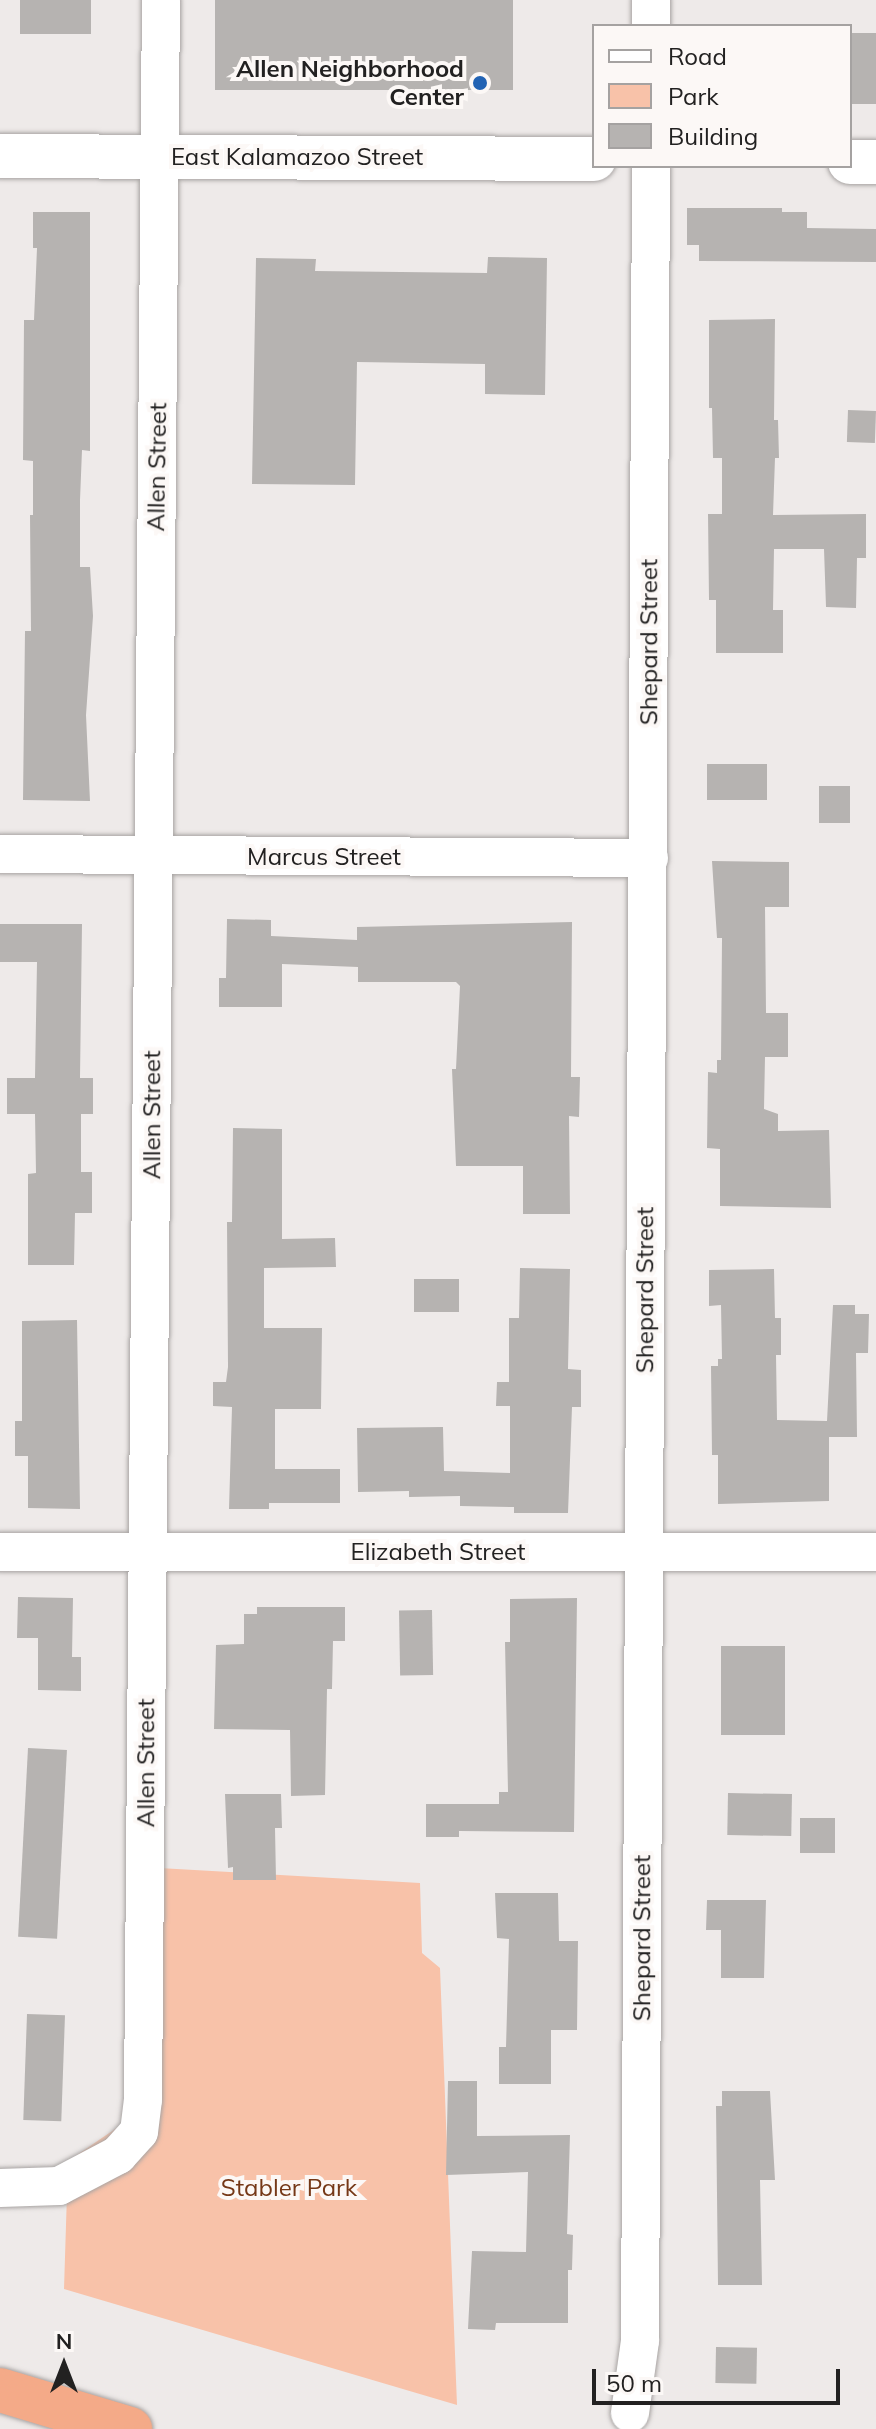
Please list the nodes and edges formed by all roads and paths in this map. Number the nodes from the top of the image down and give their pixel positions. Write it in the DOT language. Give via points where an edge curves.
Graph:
graph roads {
  1 [pos="161,0"];
  2 [pos="651,0"];
  3 [pos="651,24"];
  4 [pos="0,156"];
  5 [pos="161,156"];
  6 [pos="592,159"];
  7 [pos="852,162"];
  8 [pos="876,162"];
  9 [pos="651,168"];
  10 [pos="0,854"];
  11 [pos="154,855"];
  12 [pos="649,858"];
  13 [pos="148,1551"];
  14 [pos="0,1552"];
  15 [pos="643,1552"];
  16 [pos="876,1552"];
  17 [pos="0,2188"];
  18 [pos="0,2390"];
  19 [pos="630,2413"];
  20 [pos="130,2429"];
  1 -- 5 [label="street, Allen Street"];
  2 -- 3 [label="street"];
  4 -- 5 [label="street, East Kalamazoo Street"];
  5 -- 6 [label="street, East Kalamazoo Street"];
  5 -- 11 [label="street, Allen Street"];
  7 -- 8 [label="street"];
  9 -- 12 [label="street, Shepard Street"];
  10 -- 11 [label="street, Marcus Street"];
  11 -- 12 [label="street, Marcus Street"];
  11 -- 13 [label="street, Allen Street"];
  12 -- 15 [label="street, Shepard Street"];
  13 -- 14 [label="street, Elizabeth Street"];
  13 -- 15 [label="street, Elizabeth Street"];
  13 -- 17 [label="street, Allen Street" via="139,2132 118,2155 59,2186"];
  15 -- 16 [label="street, Elizabeth Street"];
  15 -- 19 [label="street, Shepard Street" via="640,2341"];
  18 -- 20 [label="highway"];
}
